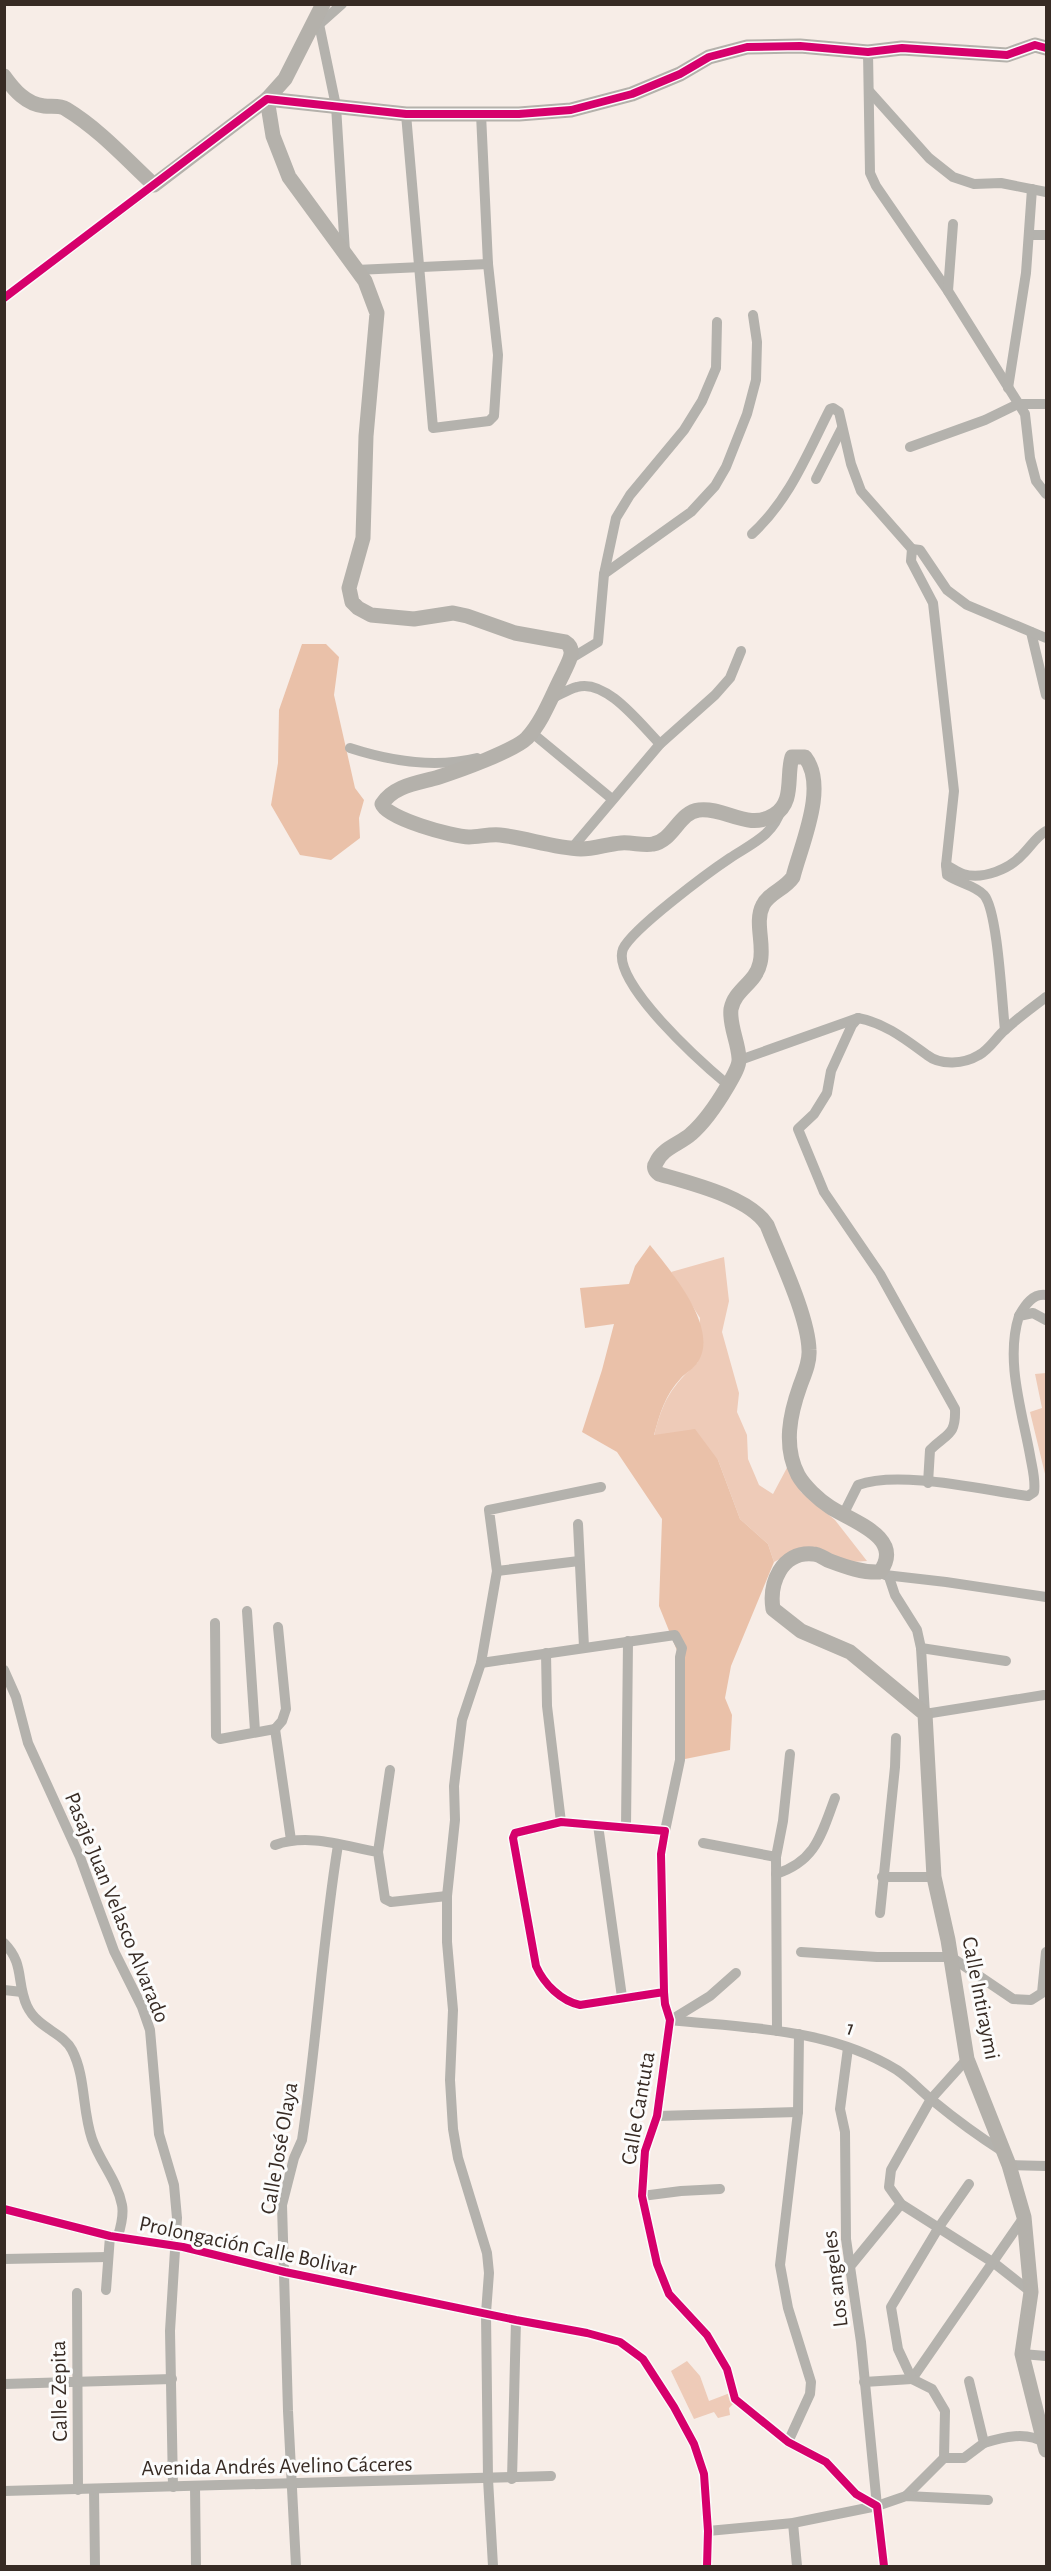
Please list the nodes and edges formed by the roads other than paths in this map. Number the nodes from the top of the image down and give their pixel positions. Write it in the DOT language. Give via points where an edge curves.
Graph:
graph roads {
  1 [pos="323,4"];
  2 [pos="342,4"];
  3 [pos="313,29"];
  4 [pos="1047,48"];
  5 [pos="868,52"];
  6 [pos="4,76"];
  7 [pos="870,92"];
  8 [pos="267,99"];
  9 [pos="336,106"];
  10 [pos="406,114"];
  11 [pos="481,114"];
  12 [pos="154,185"];
  13 [pos="1032,189"];
  14 [pos="1047,192"];
  15 [pos="953,224"];
  16 [pos="1029,235"];
  17 [pos="1047,236"];
  18 [pos="345,253"];
  19 [pos="488,264"];
  20 [pos="420,268"];
  21 [pos="356,270"];
  22 [pos="948,291"];
  23 [pos="4,298"];
  24 [pos="753,315"];
  25 [pos="717,322"];
  26 [pos="1008,388"];
  27 [pos="1018,404"];
  28 [pos="1047,404"];
  29 [pos="842,428"];
  30 [pos="910,447"];
  31 [pos="816,479"];
  32 [pos="1047,494"];
  33 [pos="752,534"];
  34 [pos="912,549"];
  35 [pos="604,574"];
  36 [pos="1031,632"];
  37 [pos="1047,638"];
  38 [pos="741,651"];
  39 [pos="570,659"];
  40 [pos="1047,695"];
  41 [pos="551,699"];
  42 [pos="531,732"];
  43 [pos="660,744"];
  44 [pos="351,748"];
  45 [pos="504,751"];
  46 [pos="612,799"];
  47 [pos="781,807"];
  48 [pos="1047,831"];
  49 [pos="572,848"];
  50 [pos="946,865"];
  51 [pos="1047,997"];
  52 [pos="858,1018"];
  53 [pos="1005,1030"];
  54 [pos="740,1060"];
  55 [pos="728,1085"];
  56 [pos="1047,1295"];
  57 [pos="1019,1316"];
  58 [pos="1047,1320"];
  59 [pos="928,1483"];
  60 [pos="601,1486"];
  61 [pos="843,1515"];
  62 [pos="578,1524"];
  63 [pos="579,1561"];
  64 [pos="497,1571"];
  65 [pos="884,1575"];
  66 [pos="1047,1597"];
  67 [pos="247,1611"];
  68 [pos="216,1623"];
  69 [pos="278,1627"];
  70 [pos="628,1641"];
  71 [pos="584,1647"];
  72 [pos="921,1648"];
  73 [pos="546,1653"];
  74 [pos="1006,1661"];
  75 [pos="481,1664"];
  76 [pos="4,1670"];
  77 [pos="1044,1695"];
  78 [pos="925,1718"];
  79 [pos="275,1729"];
  80 [pos="255,1731"];
  81 [pos="896,1738"];
  82 [pos="789,1754"];
  83 [pos="390,1770"];
  84 [pos="835,1798"];
  85 [pos="561,1822"];
  86 [pos="598,1825"];
  87 [pos="626,1828"];
  88 [pos="665,1831"];
  89 [pos="291,1840"];
  90 [pos="703,1843"];
  91 [pos="274,1845"];
  92 [pos="338,1845"];
  93 [pos="378,1852"];
  94 [pos="776,1857"];
  95 [pos="776,1874"];
  96 [pos="882,1877"];
  97 [pos="934,1877"];
  98 [pos="447,1896"];
  99 [pos="880,1914"];
  100 [pos="4,1943"];
  101 [pos="801,1952"];
  102 [pos="1047,1952"];
  103 [pos="951,1957"];
  104 [pos="736,1973"];
  105 [pos="4,1990"];
  106 [pos="22,1992"];
  107 [pos="664,1992"];
  108 [pos="622,1997"];
  109 [pos="670,2020"];
  110 [pos="777,2031"];
  111 [pos="799,2034"];
  112 [pos="848,2048"];
  113 [pos="967,2059"];
  114 [pos="931,2099"];
  115 [pos="798,2112"];
  116 [pos="657,2116"];
  117 [pos="1000,2153"];
  118 [pos="1047,2166"];
  119 [pos="969,2184"];
  120 [pos="720,2189"];
  121 [pos="642,2196"];
  122 [pos="901,2204"];
  123 [pos="4,2209"];
  124 [pos="1024,2217"];
  125 [pos="939,2227"];
  126 [pos="114,2236"];
  127 [pos="175,2246"];
  128 [pos="108,2257"];
  129 [pos="4,2259"];
  130 [pos="994,2263"];
  131 [pos="852,2264"];
  132 [pos="285,2272"];
  133 [pos="106,2290"];
  134 [pos="1030,2292"];
  135 [pos="77,2293"];
  136 [pos="486,2313"];
  137 [pos="516,2320"];
  138 [pos="1022,2354"];
  139 [pos="1047,2356"];
  140 [pos="172,2379"];
  141 [pos="912,2379"];
  142 [pos="969,2381"];
  143 [pos="76,2382"];
  144 [pos="864,2382"];
  145 [pos="4,2384"];
  146 [pos="788,2442"];
  147 [pos="984,2443"];
  148 [pos="1046,2447"];
  149 [pos="944,2458"];
  150 [pos="551,2476"];
  151 [pos="488,2479"];
  152 [pos="512,2479"];
  153 [pos="291,2484"];
  154 [pos="195,2486"];
  155 [pos="173,2487"];
  156 [pos="94,2488"];
  157 [pos="78,2490"];
  158 [pos="4,2491"];
  159 [pos="906,2496"];
  160 [pos="988,2500"];
  161 [pos="877,2506"];
  162 [pos="793,2523"];
  163 [pos="708,2531"];
  164 [pos="885,2565"];
  165 [pos="95,2566"];
  166 [pos="196,2566"];
  167 [pos="296,2566"];
  168 [pos="494,2566"];
  169 [pos="707,2566"];
  170 [pos="797,2566"];
  1 -- 3 [label="main road"];
  2 -- 3 [label="street"];
  3 -- 8 [label="main road" via="285,79"];
  3 -- 9 [label="street"];
  4 -- 5 [label="main road" via="1035,45 1007,55 902,48"];
  5 -- 7 [label="street"];
  5 -- 11 [label="main road" via="800,46 747,47 709,57 632,94 571,110"];
  6 -- 12 [label="main road" via="27,100 64,107"];
  7 -- 13 [label="street" via="929,158 953,177 974,184 1001,183"];
  7 -- 22 [label="street" via="870,173"];
  8 -- 9 [label="main road"];
  8 -- 12 [label="main road"];
  8 -- 18 [label="main road" via="273,136 289,177"];
  9 -- 10 [label="main road"];
  9 -- 18 [label="street"];
  10 -- 11 [label="main road"];
  10 -- 20 [label="street"];
  11 -- 19 [label="street"];
  12 -- 23 [label="street"];
  13 -- 14 [label="street"];
  13 -- 16 [label="street"];
  15 -- 22 [label="street"];
  16 -- 17 [label="street"];
  16 -- 26 [label="street"];
  18 -- 21 [label="main road"];
  19 -- 20 [label="street"];
  19 -- 20 [label="street" via="498,356 494,416 489,421 433,428"];
  20 -- 21 [label="street"];
  21 -- 39 [label="main road" via="365,281 377,313 366,436 363,538 349,588 352,602 371,615 390,618 453,613 467,616 515,633 565,642 572,651"];
  22 -- 26 [label="street"];
  24 -- 35 [label="street" via="756,380 726,467 692,512"];
  25 -- 35 [label="street" via="716,368 702,401 616,518"];
  26 -- 27 [label="street"];
  27 -- 28 [label="street"];
  27 -- 30 [label="street"];
  27 -- 32 [label="street" via="1024,414 1036,481"];
  29 -- 31 [label="street"];
  29 -- 33 [label="street" via="839,412 830,409 796,480 771,516"];
  29 -- 34 [label="street" via="861,490"];
  34 -- 36 [label="street" via="920,549 947,590 967,605"];
  34 -- 50 [label="street" via="911,561 933,603 954,791"];
  35 -- 39 [label="street" via="598,642"];
  36 -- 37 [label="street"];
  36 -- 40 [label="street"];
  38 -- 43 [label="street" via="730,678"];
  39 -- 41 [label="main road"];
  41 -- 42 [label="main road"];
  41 -- 43 [label="street" via="577,686 599,687"];
  42 -- 45 [label="main road"];
  42 -- 46 [label="street"];
  43 -- 46 [label="street"];
  44 -- 45 [label="street" via="431,763 470,760"];
  45 -- 49 [label="main road" via="397,790 387,796 383,808 450,834 501,835"];
  46 -- 49 [label="street"];
  47 -- 49 [label="main road" via="774,815 754,821 698,810 687,815 661,842"];
  47 -- 54 [label="main road" via="788,797 792,757 805,757 813,784 807,832 793,877 763,903 760,966 732,1006 730,1018"];
  47 -- 55 [label="street" via="778,821 769,833 652,918 623,951 622,965 629,981 651,1012"];
  48 -- 50 [label="street" via="1005,868 978,875 964,874"];
  50 -- 53 [label="street" via="947,875 987,898 994,927"];
  51 -- 53 [label="street"];
  52 -- 53 [label="street" via="897,1032 931,1058 949,1063 981,1054"];
  52 -- 54 [label="street"];
  52 -- 59 [label="street" via="831,1071 827,1093 814,1114 798,1129 824,1192 880,1274 955,1408 956,1424 950,1436 930,1450"];
  54 -- 55 [label="main road"];
  55 -- 61 [label="main road" via="692,1134 663,1152 655,1170 749,1207 767,1225 807,1331 810,1353 792,1409 791,1456 798,1476 828,1506"];
  56 -- 57 [label="street" via="1041,1294 1026,1303"];
  57 -- 58 [label="street" via="1033,1313"];
  57 -- 59 [label="street" via="1014,1331 1017,1394 1034,1492 1028,1496"];
  59 -- 61 [label="street" via="891,1480 858,1485"];
  60 -- 64 [label="street" via="489,1510"];
  61 -- 65 [label="main road" via="871,1528 883,1544 887,1556"];
  62 -- 63 [label="street"];
  63 -- 64 [label="street"];
  63 -- 71 [label="street"];
  64 -- 75 [label="street"];
  65 -- 66 [label="street"];
  65 -- 72 [label="street" via="917,1630"];
  65 -- 78 [label="main road" via="814,1554 800,1555 779,1570 773,1581 773,1609 801,1631 850,1652"];
  67 -- 80 [label="street"];
  68 -- 80 [label="street" via="216,1736"];
  69 -- 79 [label="street" via="286,1709"];
  70 -- 71 [label="street"];
  70 -- 87 [label="street"];
  70 -- 88 [label="street, Calle Cantuta" via="675,1635 682,1648 680,1760"];
  71 -- 73 [label="street"];
  72 -- 74 [label="street"];
  72 -- 78 [label="street"];
  73 -- 75 [label="street"];
  73 -- 85 [label="street" via="547,1706"];
  75 -- 98 [label="street" via="462,1720"];
  76 -- 127 [label="street, Pasaje Juan Velasco Alvarado" via="28,1743 80,1857 114,1951 148,2024 159,2134 174,2185"];
  77 -- 78 [label="street"];
  78 -- 97 [label="main road, Calle Intiraymi"];
  79 -- 80 [label="street"];
  79 -- 89 [label="street"];
  81 -- 96 [label="street"];
  82 -- 94 [label="street"];
  83 -- 93 [label="street"];
  84 -- 95 [label="street" via="820,1839 808,1856 792,1869"];
  85 -- 86 [label="street"];
  85 -- 108 [label="street" via="519,1830 513,1838 536,1966 542,1979 568,2003 580,2005"];
  86 -- 87 [label="street"];
  86 -- 108 [label="street"];
  87 -- 88 [label="street"];
  88 -- 107 [label="street, Calle Cantuta" via="661,1854"];
  89 -- 91 [label="street"];
  89 -- 92 [label="street"];
  90 -- 94 [label="street"];
  92 -- 93 [label="street"];
  92 -- 132 [label="street, Calle José Olaya" via="302,2140 282,2205"];
  93 -- 98 [label="street" via="385,1899 391,1902"];
  94 -- 95 [label="street"];
  95 -- 110 [label="street"];
  96 -- 97 [label="street"];
  96 -- 99 [label="street"];
  97 -- 103 [label="main road, Calle Intiraymi"];
  98 -- 136 [label="street" via="453,2010 453,2129 487,2253"];
  100 -- 106 [label="street" via="15,1954"];
  101 -- 103 [label="street" via="877,1958"];
  102 -- 103 [label="street" via="1042,1993 1031,2000 1013,1999"];
  103 -- 113 [label="main road, Calle Intiraymi"];
  104 -- 109 [label="street" via="710,1996"];
  105 -- 106 [label="street"];
  106 -- 126 [label="street" via="35,2019 67,2042 73,2051 92,2140 115,2182 122,2205 123,2216"];
  107 -- 108 [label="street"];
  107 -- 109 [label="street, Calle Cantuta"];
  109 -- 110 [label="street, 1"];
  109 -- 116 [label="street, Calle Cantuta"];
  110 -- 111 [label="street, 1"];
  111 -- 112 [label="street, 1" via="828,2039"];
  111 -- 115 [label="street"];
  112 -- 114 [label="street, 1" via="894,2068"];
  112 -- 131 [label="street, Los angeles" via="840,2109 846,2132 846,2239"];
  113 -- 114 [label="street"];
  113 -- 117 [label="main road, Calle Intiraymi" via="989,2110"];
  114 -- 117 [label="street, 1"];
  114 -- 122 [label="street" via="891,2170 889,2187"];
  115 -- 116 [label="street"];
  115 -- 146 [label="street" via="780,2265 788,2308 811,2382 810,2394"];
  116 -- 121 [label="street, Calle Cantuta" via="645,2151"];
  117 -- 118 [label="street"];
  117 -- 124 [label="main road, Calle Intiraymi"];
  119 -- 125 [label="street"];
  120 -- 121 [label="street"];
  121 -- 146 [label="street, Calle Cantuta" via="657,2264 669,2294 707,2335 727,2369 735,2399"];
  122 -- 125 [label="street"];
  122 -- 131 [label="street"];
  123 -- 126 [label="street, Prolongación Calle Bolivar"];
  124 -- 130 [label="street"];
  124 -- 134 [label="main road, Calle Intiraymi"];
  125 -- 130 [label="street"];
  125 -- 141 [label="street" via="891,2307 898,2349"];
  126 -- 127 [label="street, Prolongación Calle Bolivar"];
  126 -- 128 [label="street"];
  127 -- 132 [label="street, Prolongación Calle Bolivar"];
  127 -- 140 [label="street, Pasaje Juan Velasco Alvarado" via="170,2331"];
  128 -- 129 [label="street"];
  128 -- 133 [label="street"];
  130 -- 134 [label="street"];
  130 -- 141 [label="street"];
  131 -- 144 [label="street, Los angeles"];
  132 -- 136 [label="street, Prolongación Calle Bolivar"];
  132 -- 153 [label="street, Calle José Olaya"];
  134 -- 138 [label="main road, Calle Intiraymi"];
  135 -- 143 [label="street, Calle Zepita"];
  136 -- 137 [label="street, Prolongación Calle Bolivar"];
  136 -- 151 [label="street"];
  137 -- 152 [label="street"];
  137 -- 163 [label="street, Prolongación Calle Bolivar" via="620,2342 642,2360 694,2444 704,2474"];
  138 -- 139 [label="street"];
  138 -- 148 [label="main road, Calle Intiraymi"];
  140 -- 143 [label="street"];
  140 -- 155 [label="street, Pasaje Juan Velasco Alvarado"];
  141 -- 144 [label="street"];
  141 -- 149 [label="street" via="932,2389 945,2411"];
  142 -- 147 [label="street"];
  143 -- 145 [label="street"];
  143 -- 157 [label="street, Calle Zepita"];
  144 -- 161 [label="street, Los angeles"];
  146 -- 161 [label="street, Calle Cantuta" via="826,2462 856,2494"];
  147 -- 148 [label="street" via="1020,2436 1039,2439"];
  147 -- 149 [label="street" via="964,2458"];
  149 -- 159 [label="street"];
  150 -- 152 [label="street, Avenida Andrés Avelino Cáceres"];
  151 -- 152 [label="street, Avenida Andrés Avelino Cáceres"];
  151 -- 153 [label="street, Avenida Andrés Avelino Cáceres"];
  151 -- 168 [label="street"];
  153 -- 154 [label="street, Avenida Andrés Avelino Cáceres"];
  153 -- 167 [label="street, Calle José Olaya"];
  154 -- 155 [label="street, Avenida Andrés Avelino Cáceres"];
  154 -- 166 [label="street"];
  155 -- 156 [label="street, Avenida Andrés Avelino Cáceres"];
  156 -- 157 [label="street, Avenida Andrés Avelino Cáceres"];
  156 -- 165 [label="street"];
  157 -- 158 [label="street, Avenida Andrés Avelino Cáceres"];
  159 -- 160 [label="street"];
  159 -- 161 [label="street"];
  161 -- 162 [label="street"];
  161 -- 164 [label="street"];
  162 -- 163 [label="street"];
  162 -- 170 [label="street"];
  163 -- 169 [label="street, Prolongación Calle Bolivar"];
}
